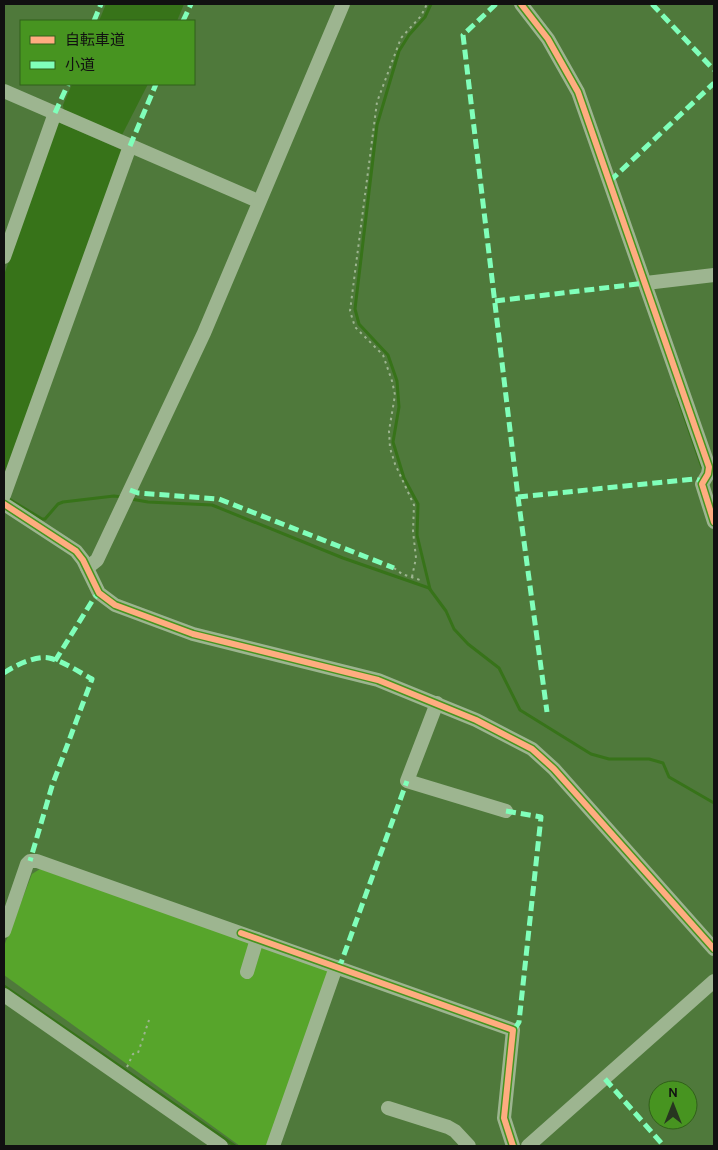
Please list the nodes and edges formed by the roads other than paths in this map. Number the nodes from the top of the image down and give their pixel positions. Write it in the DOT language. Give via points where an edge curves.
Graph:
graph roads {
  1 [pos="343,4"];
  2 [pos="521,4"];
  3 [pos="4,91"];
  4 [pos="55,113"];
  5 [pos="130,146"];
  6 [pos="258,201"];
  7 [pos="4,257"];
  8 [pos="714,276"];
  9 [pos="646,283"];
  10 [pos="4,495"];
  11 [pos="4,504"];
  12 [pos="714,522"];
  13 [pos="87,568"];
  14 [pos="437,703"];
  15 [pos="506,812"];
  16 [pos="4,931"];
  17 [pos="257,939"];
  18 [pos="714,949"];
  19 [pos="336,968"];
  20 [pos="247,972"];
  21 [pos="714,981"];
  22 [pos="4,995"];
  23 [pos="388,1108"];
  24 [pos="220,1146"];
  25 [pos="273,1146"];
  26 [pos="469,1146"];
  27 [pos="513,1146"];
  28 [pos="528,1146"];
  1 -- 6 [label="street"];
  2 -- 9 [label="street" via="548,40 578,92"];
  3 -- 4 [label="street"];
  4 -- 5 [label="street"];
  4 -- 7 [label="street"];
  5 -- 6 [label="street"];
  5 -- 10 [label="street"];
  6 -- 13 [label="street" via="204,333 97,560"];
  8 -- 9 [label="street"];
  9 -- 12 [label="street" via="708,467 702,484"];
  11 -- 13 [label="street" via="69,546 80,555"];
  13 -- 14 [label="street" via="99,593 110,603 129,612 193,634 362,675"];
  14 -- 15 [label="street" via="407,781"];
  14 -- 18 [label="street" via="532,748 540,755"];
  16 -- 17 [label="street" via="30,861"];
  17 -- 19 [label="street"];
  17 -- 20 [label="street"];
  19 -- 25 [label="street"];
  19 -- 27 [label="street" via="513,1030 504,1118"];
  21 -- 28 [label="street"];
  22 -- 24 [label="street"];
  23 -- 26 [label="street" via="448,1127"];
}
